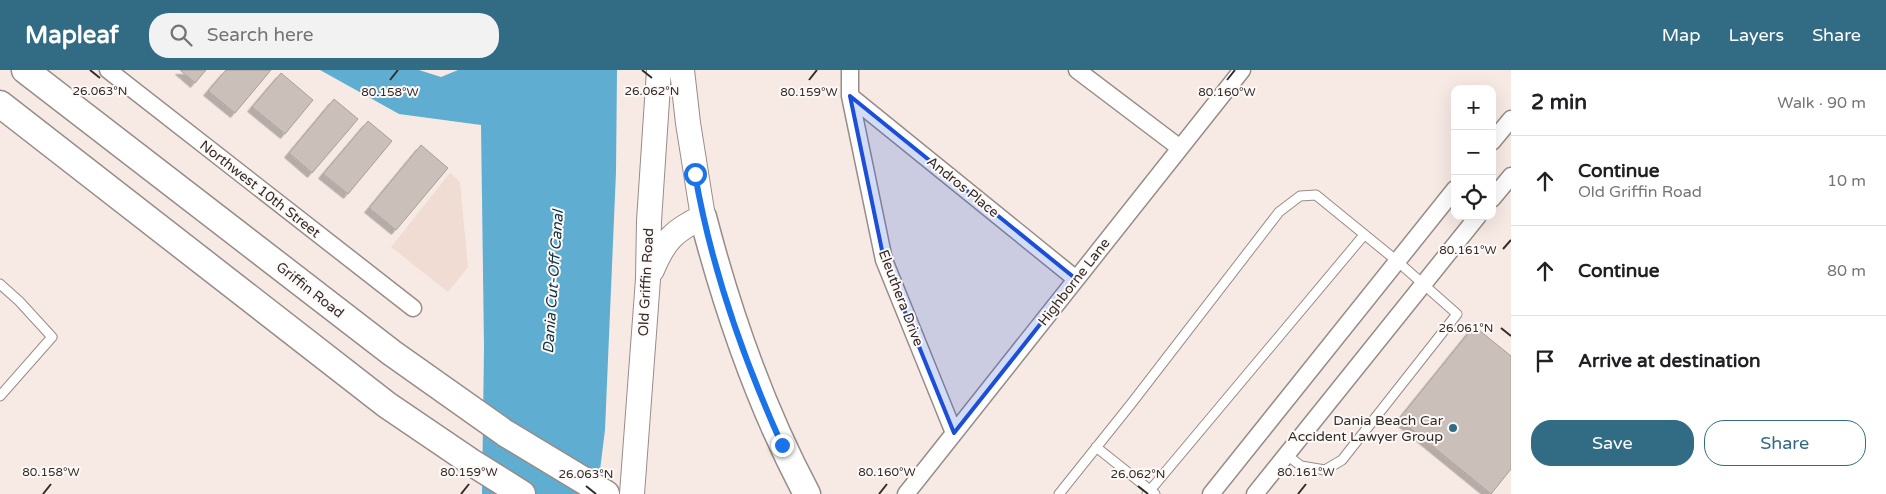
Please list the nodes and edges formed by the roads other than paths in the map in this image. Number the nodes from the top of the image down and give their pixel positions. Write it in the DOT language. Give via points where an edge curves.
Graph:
graph roads {
  1 [pos="25,70"];
  2 [pos="108,70"];
  3 [pos="659,70"];
  4 [pos="682,70"];
  5 [pos="850,70"];
  6 [pos="1077,70"];
  7 [pos="1242,70"];
  8 [pos="850,96"];
  9 [pos="0,104"];
  10 [pos="1511,118"];
  11 [pos="1496,137"];
  12 [pos="1180,148"];
  13 [pos="1511,176"];
  14 [pos="1451,194"];
  15 [pos="1496,194"];
  16 [pos="703,217"];
  17 [pos="1475,220"];
  18 [pos="1364,235"];
  19 [pos="1397,261"];
  20 [pos="648,279"];
  21 [pos="1076,279"];
  22 [pos="0,284"];
  23 [pos="1423,285"];
  24 [pos="412,308"];
  25 [pos="0,396"];
  26 [pos="954,433"];
  27 [pos="1096,447"];
  28 [pos="1287,455"];
  29 [pos="1150,493"];
  30 [pos="522,494"];
  31 [pos="606,494"];
  32 [pos="632,494"];
  33 [pos="807,494"];
  34 [pos="906,494"];
  35 [pos="1059,494"];
  36 [pos="1212,494"];
  37 [pos="1255,494"];
  1 -- 31 [label="main road, Griffin Road" via="392,353 505,433"];
  2 -- 24 [label="street, Northwest 10th Street"];
  3 -- 20 [label="street, Old Griffin Road"];
  4 -- 16 [label="street"];
  5 -- 8 [label="street, Eleuthera Drive"];
  6 -- 12 [label="street"];
  7 -- 12 [label="street, Highborne Lane"];
  8 -- 21 [label="street, Andros Place"];
  8 -- 26 [label="street, Eleuthera Drive" via="884,260"];
  9 -- 30 [label="main road" via="387,405"];
  10 -- 11 [label="street"];
  12 -- 21 [label="street, Highborne Lane"];
  13 -- 15 [label="street"];
  14 -- 19 [label="street"];
  16 -- 20 [label="street" via="670,237 657,256"];
  16 -- 33 [label="main road" via="740,343 765,406"];
  17 -- 23 [label="street"];
  18 -- 19 [label="lane"];
  18 -- 27 [label="lane" via="1316,195 1300,196 1279,212"];
  18 -- 29 [label="lane"];
  19 -- 23 [label="lane"];
  19 -- 36 [label="street"];
  20 -- 32 [label="street, Old Griffin Road"];
  21 -- 26 [label="street, Highborne Lane"];
  22 -- 25 [label="lane" via="52,337"];
  23 -- 28 [label="street"];
  23 -- 28 [label="lane" via="1457,314 1342,460 1325,470 1300,466"];
  26 -- 34 [label="street, Highborne Lane"];
  27 -- 29 [label="lane"];
  27 -- 35 [label="lane"];
  28 -- 37 [label="street"];
}
